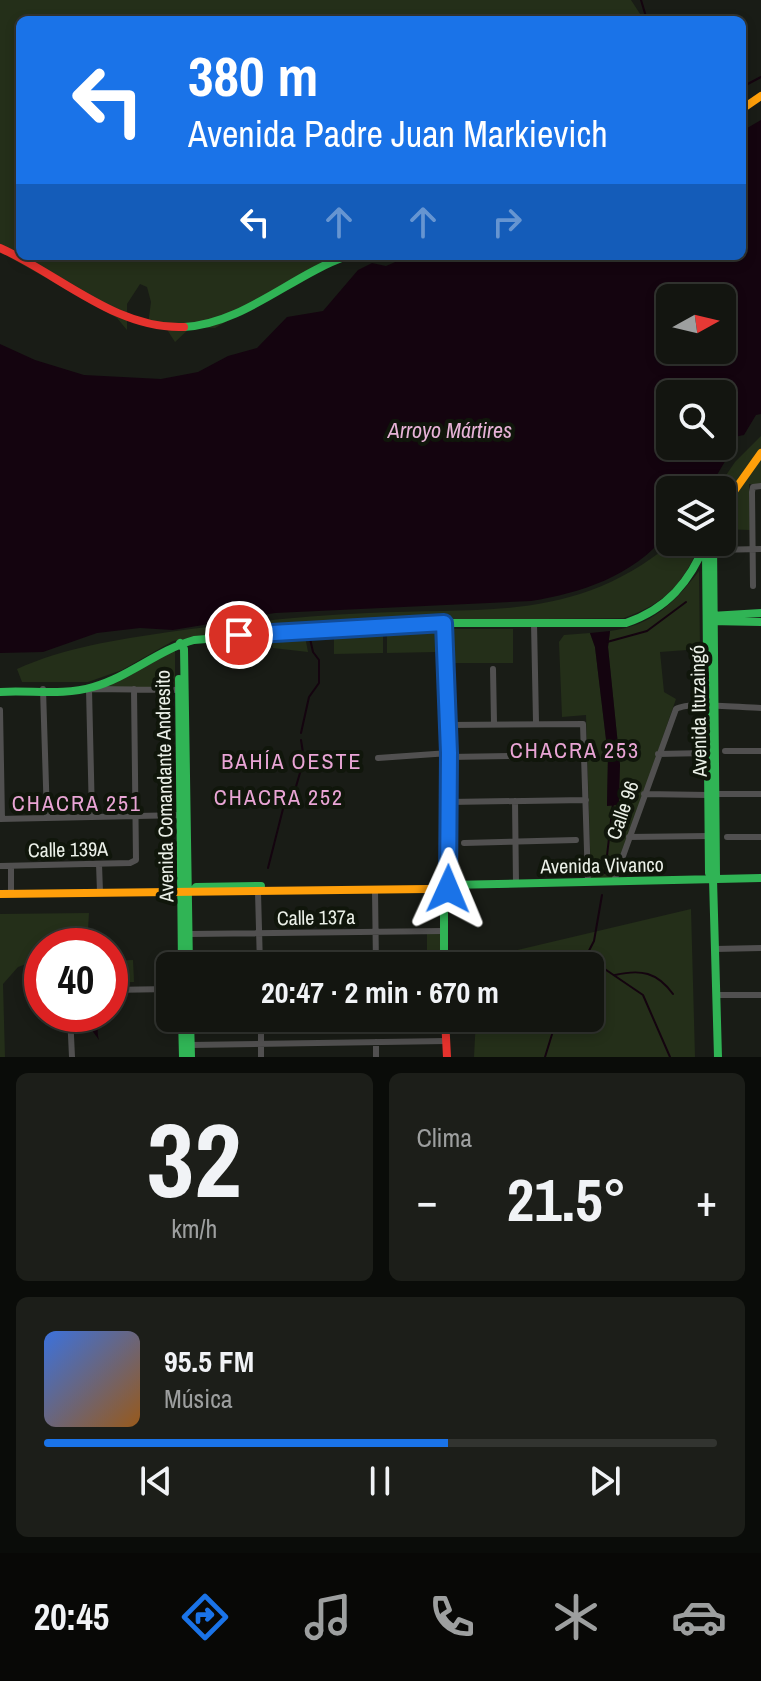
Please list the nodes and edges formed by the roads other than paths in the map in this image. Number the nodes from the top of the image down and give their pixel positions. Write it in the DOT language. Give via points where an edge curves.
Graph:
graph roads {
  1 [pos="21,260"];
  2 [pos="336,260"];
  3 [pos="761,453"];
  4 [pos="757,487"];
  5 [pos="736,488"];
  6 [pos="736,548"];
  7 [pos="757,549"];
  8 [pos="703,556"];
  9 [pos="709,556"];
  10 [pos="753,586"];
  11 [pos="761,613"];
  12 [pos="711,618"];
  13 [pos="761,622"];
  14 [pos="444,623"];
  15 [pos="534,623"];
  16 [pos="180,643"];
  17 [pos="493,669"];
  18 [pos="43,689"];
  19 [pos="89,689"];
  20 [pos="134,689"];
  21 [pos="181,690"];
  22 [pos="0,692"];
  23 [pos="710,706"];
  24 [pos="761,708"];
  25 [pos="0,710"];
  26 [pos="536,722"];
  27 [pos="494,723"];
  28 [pos="448,725"];
  29 [pos="725,751"];
  30 [pos="761,751"];
  31 [pos="707,753"];
  32 [pos="658,754"];
  33 [pos="449,755"];
  34 [pos="585,755"];
  35 [pos="378,758"];
  36 [pos="644,794"];
  37 [pos="712,794"];
  38 [pos="761,794"];
  39 [pos="586,800"];
  40 [pos="515,801"];
  41 [pos="449,802"];
  42 [pos="183,815"];
  43 [pos="137,816"];
  44 [pos="92,817"];
  45 [pos="47,818"];
  46 [pos="1,819"];
  47 [pos="708,836"];
  48 [pos="629,837"];
  49 [pos="727,837"];
  50 [pos="761,837"];
  51 [pos="576,840"];
  52 [pos="516,842"];
  53 [pos="464,843"];
  54 [pos="99,864"];
  55 [pos="0,866"];
  56 [pos="11,866"];
  57 [pos="761,878"];
  58 [pos="713,879"];
  59 [pos="614,881"];
  60 [pos="588,882"];
  61 [pos="516,884"];
  62 [pos="447,886"];
  63 [pos="187,890"];
  64 [pos="375,890"];
  65 [pos="100,892"];
  66 [pos="258,892"];
  67 [pos="0,894"];
  68 [pos="11,894"];
  69 [pos="443,931"];
  70 [pos="375,932"];
  71 [pos="259,933"];
  72 [pos="189,934"];
  73 [pos="761,948"];
  74 [pos="715,949"];
  75 [pos="183,952"];
  76 [pos="189,952"];
  77 [pos="260,952"];
  78 [pos="376,952"];
  79 [pos="444,952"];
  80 [pos="156,989"];
  81 [pos="128,990"];
  82 [pos="716,995"];
  83 [pos="761,995"];
  84 [pos="71,1032"];
  85 [pos="185,1032"];
  86 [pos="188,1032"];
  87 [pos="261,1032"];
  88 [pos="446,1032"];
  89 [pos="446,1041"];
  90 [pos="376,1042"];
  91 [pos="261,1044"];
  92 [pos="187,1045"];
  93 [pos="72,1057"];
  94 [pos="183,1057"];
  95 [pos="191,1057"];
  96 [pos="261,1057"];
  97 [pos="376,1057"];
  98 [pos="447,1057"];
  99 [pos="718,1057"];
  1 -- 2 [label="main road" via="117,314 166,328 212,323 305,271"];
  3 -- 5 [label="main road"];
  4 -- 7 [label="street"];
  6 -- 7 [label="street"];
  7 -- 10 [label="street"];
  8 -- 15 [label="main road" via="677,595 641,619 611,625"];
  9 -- 12 [label="main road, Avenida Ituzaingó"];
  11 -- 12 [label="main road"];
  12 -- 13 [label="main road"];
  12 -- 23 [label="main road, Avenida Ituzaingó"];
  14 -- 15 [label="main road"];
  14 -- 16 [label="main road" via="322,628"];
  14 -- 28 [label="main road"];
  15 -- 26 [label="street"];
  16 -- 19 [label="main road"];
  16 -- 21 [label="main road, Avenida Comandante Andresito"];
  17 -- 27 [label="street"];
  18 -- 19 [label="main road"];
  18 -- 22 [label="main road"];
  18 -- 45 [label="street"];
  19 -- 20 [label="street"];
  19 -- 44 [label="street"];
  20 -- 21 [label="street"];
  20 -- 43 [label="street"];
  21 -- 42 [label="main road, Avenida Comandante Andresito"];
  23 -- 24 [label="street"];
  23 -- 31 [label="main road, Avenida Ituzaingó"];
  23 -- 32 [label="street, Calle 96" via="679,706"];
  23 -- 37 [label="main road, Avenida Ituzaingó"];
  25 -- 46 [label="street"];
  26 -- 27 [label="street"];
  26 -- 34 [label="street" via="583,724"];
  27 -- 28 [label="street"];
  28 -- 33 [label="main road"];
  29 -- 30 [label="street"];
  31 -- 32 [label="street"];
  31 -- 37 [label="main road, Avenida Ituzaingó"];
  32 -- 36 [label="street, Calle 96"];
  33 -- 34 [label="street"];
  33 -- 35 [label="street"];
  33 -- 41 [label="main road"];
  34 -- 39 [label="street"];
  36 -- 37 [label="street"];
  36 -- 48 [label="street, Calle 96"];
  37 -- 38 [label="street"];
  37 -- 47 [label="main road, Avenida Ituzaingó"];
  37 -- 58 [label="main road, Avenida Ituzaingó"];
  39 -- 40 [label="street"];
  39 -- 60 [label="street"];
  40 -- 41 [label="street"];
  40 -- 52 [label="street"];
  41 -- 62 [label="main road"];
  42 -- 43 [label="street"];
  42 -- 63 [label="main road, Avenida Comandante Andresito"];
  43 -- 44 [label="street"];
  43 -- 54 [label="street, Calle 139A" via="136,860"];
  44 -- 45 [label="street"];
  45 -- 46 [label="street"];
  47 -- 48 [label="street"];
  47 -- 58 [label="main road, Avenida Ituzaingó"];
  48 -- 59 [label="street, Calle 96"];
  49 -- 50 [label="street"];
  51 -- 52 [label="street"];
  52 -- 53 [label="street"];
  52 -- 61 [label="street"];
  54 -- 56 [label="street, Calle 139A"];
  54 -- 65 [label="street"];
  55 -- 56 [label="street, Calle 139A"];
  56 -- 68 [label="street"];
  57 -- 58 [label="main road, Avenida Vivanco"];
  58 -- 59 [label="main road, Avenida Vivanco"];
  58 -- 74 [label="main road, Avenida Ituzaingó"];
  59 -- 60 [label="main road, Avenida Vivanco"];
  60 -- 61 [label="main road, Avenida Vivanco"];
  61 -- 62 [label="main road, Avenida Vivanco"];
  62 -- 63 [label="main road, Avenida Vivanco"];
  62 -- 64 [label="main road, Avenida Vivanco"];
  62 -- 69 [label="main road"];
  63 -- 65 [label="main road, Avenida Vivanco"];
  63 -- 66 [label="main road, Avenida Vivanco"];
  63 -- 72 [label="main road, Avenida Comandante Andresito"];
  63 -- 75 [label="main road, Avenida Comandante Andresito"];
  64 -- 66 [label="main road, Avenida Vivanco"];
  64 -- 70 [label="street"];
  65 -- 68 [label="main road, Avenida Vivanco"];
  66 -- 71 [label="street"];
  67 -- 68 [label="main road, Avenida Vivanco"];
  69 -- 70 [label="street, Calle 137a"];
  69 -- 79 [label="main road"];
  70 -- 71 [label="street, Calle 137a"];
  70 -- 78 [label="street"];
  71 -- 72 [label="street, Calle 137a"];
  71 -- 77 [label="street"];
  72 -- 76 [label="main road, Avenida Comandante Andresito"];
  73 -- 74 [label="street"];
  74 -- 82 [label="main road, Avenida Ituzaingó"];
  80 -- 81 [label="street"];
  82 -- 83 [label="street"];
  82 -- 99 [label="main road, Avenida Ituzaingó"];
  84 -- 93 [label="street"];
  85 -- 92 [label="main road"];
  86 -- 92 [label="main road"];
  87 -- 91 [label="street"];
  88 -- 89 [label="main road"];
  89 -- 90 [label="street"];
  89 -- 98 [label="main road"];
  90 -- 91 [label="street"];
  90 -- 97 [label="street"];
  91 -- 92 [label="street"];
  91 -- 96 [label="street"];
  92 -- 94 [label="main road"];
  92 -- 95 [label="main road"];
}
